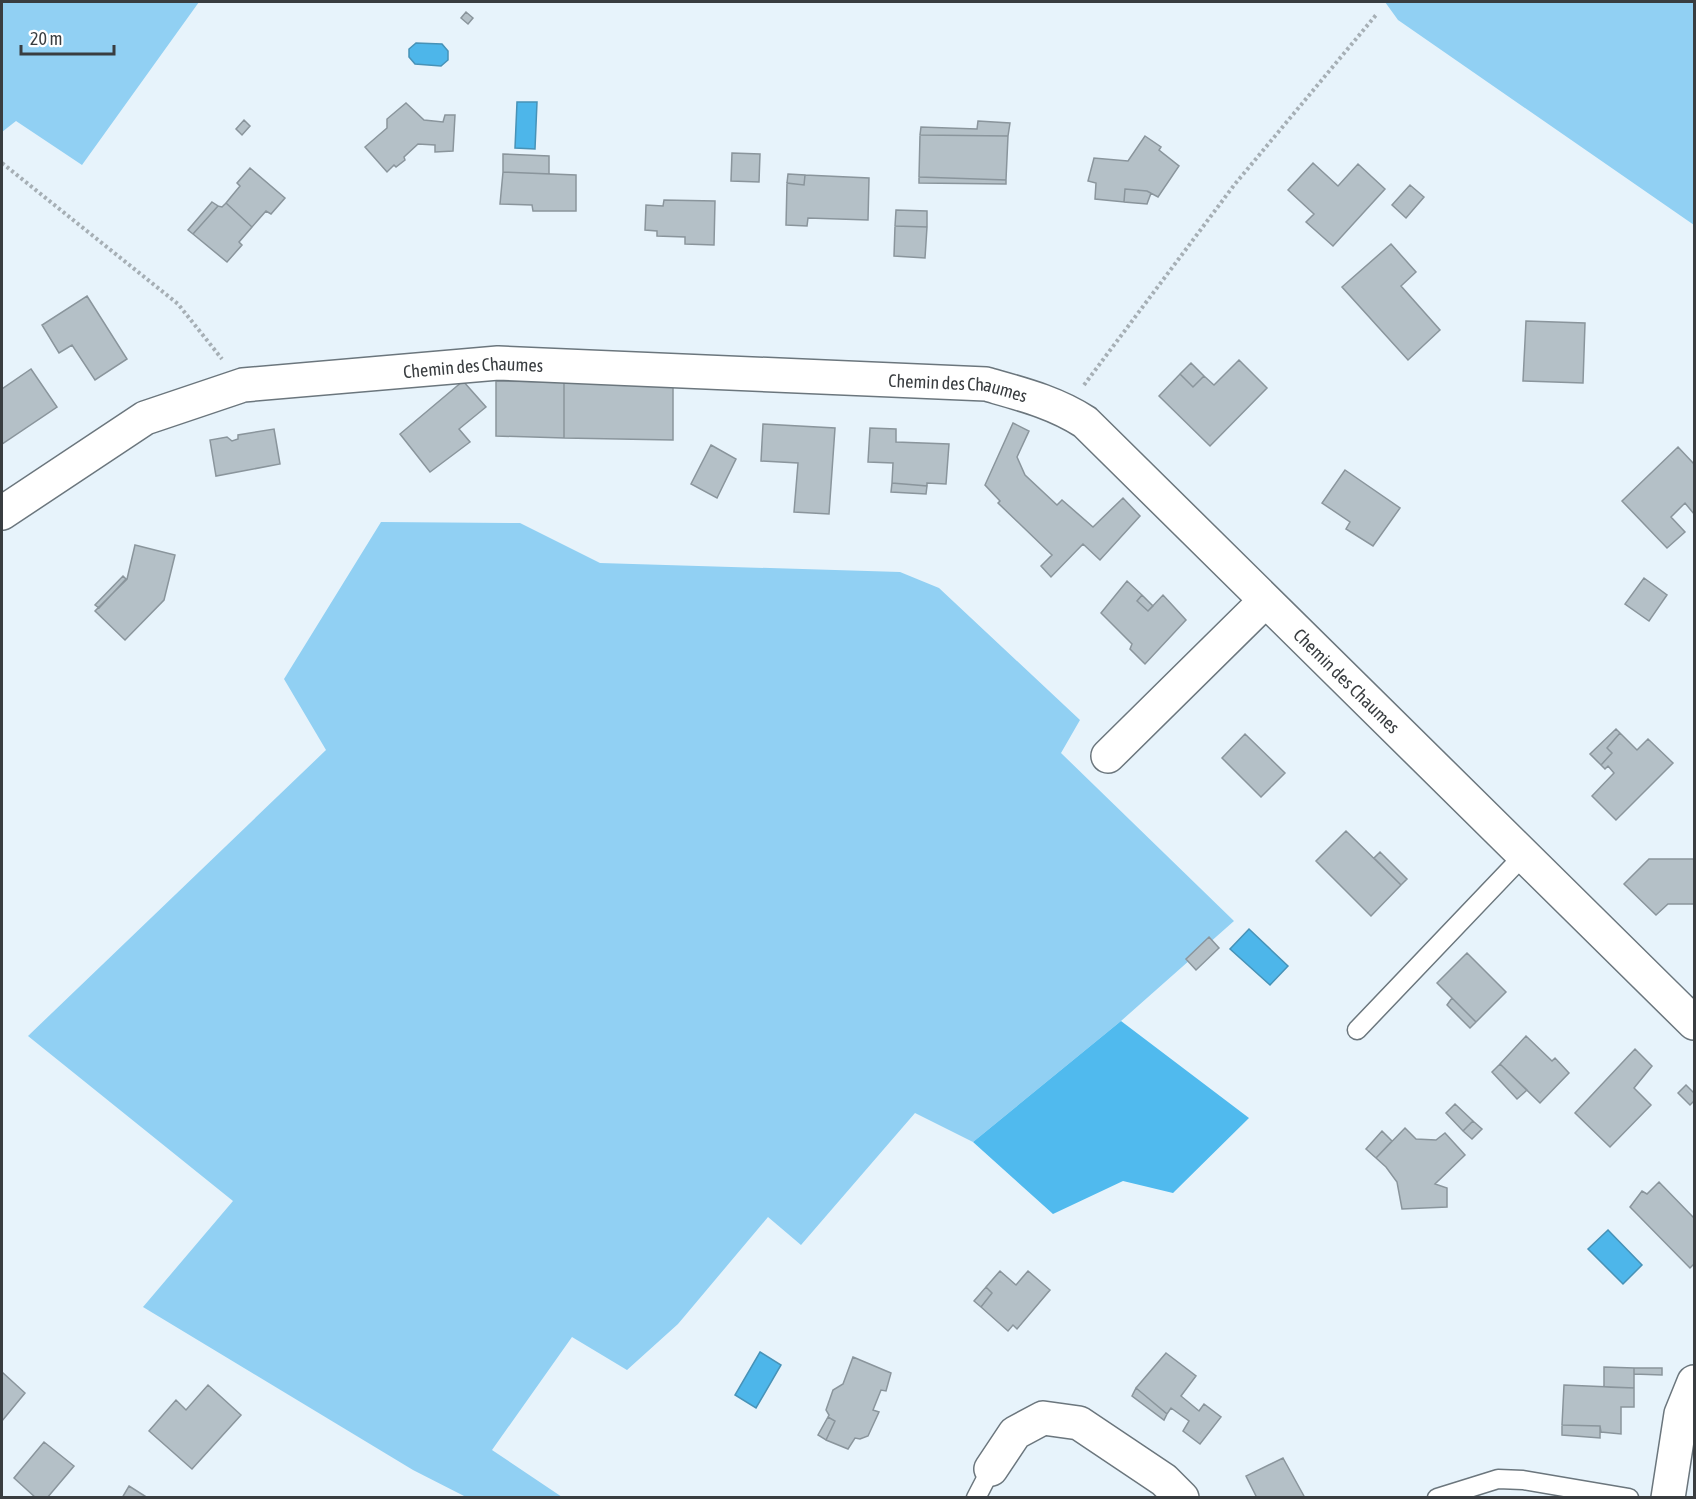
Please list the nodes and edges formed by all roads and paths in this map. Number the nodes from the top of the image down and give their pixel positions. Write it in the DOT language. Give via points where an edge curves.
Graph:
graph roads {
  1 [pos="1376,15"];
  2 [pos="2,163"];
  3 [pos="243,385"];
  4 [pos="1066,410"];
  5 [pos="2,513"];
  6 [pos="1265,601"];
  7 [pos="1108,756"];
  8 [pos="1524,855"];
  9 [pos="1695,1023"];
  10 [pos="1356,1030"];
  11 [pos="1695,1382"];
  12 [pos="991,1469"];
  13 [pos="976,1497"];
  14 [pos="1182,1497"];
  15 [pos="1437,1497"];
  16 [pos="1629,1497"];
  17 [pos="1668,1497"];
  1 -- 4 [label="path" via="1235,184"];
  2 -- 3 [label="path" via="178,304"];
  3 -- 4 [label="street, Chemin des Chaumes" via="498,363 986,384"];
  3 -- 5 [label="street, Chemin des Chaumes" via="145,418"];
  4 -- 6 [label="street, Chemin des Chaumes" via="1085,422"];
  6 -- 7 [label="street"];
  6 -- 8 [label="street, Chemin des Chaumes"];
  8 -- 9 [label="street, Chemin des Chaumes"];
  8 -- 10 [label="lane"];
  11 -- 17 [label="street" via="1681,1414"];
  12 -- 13 [label="lane"];
  12 -- 14 [label="street" via="1015,1433 1043,1418 1079,1423 1164,1480"];
  15 -- 16 [label="lane" via="1498,1479"];
}
